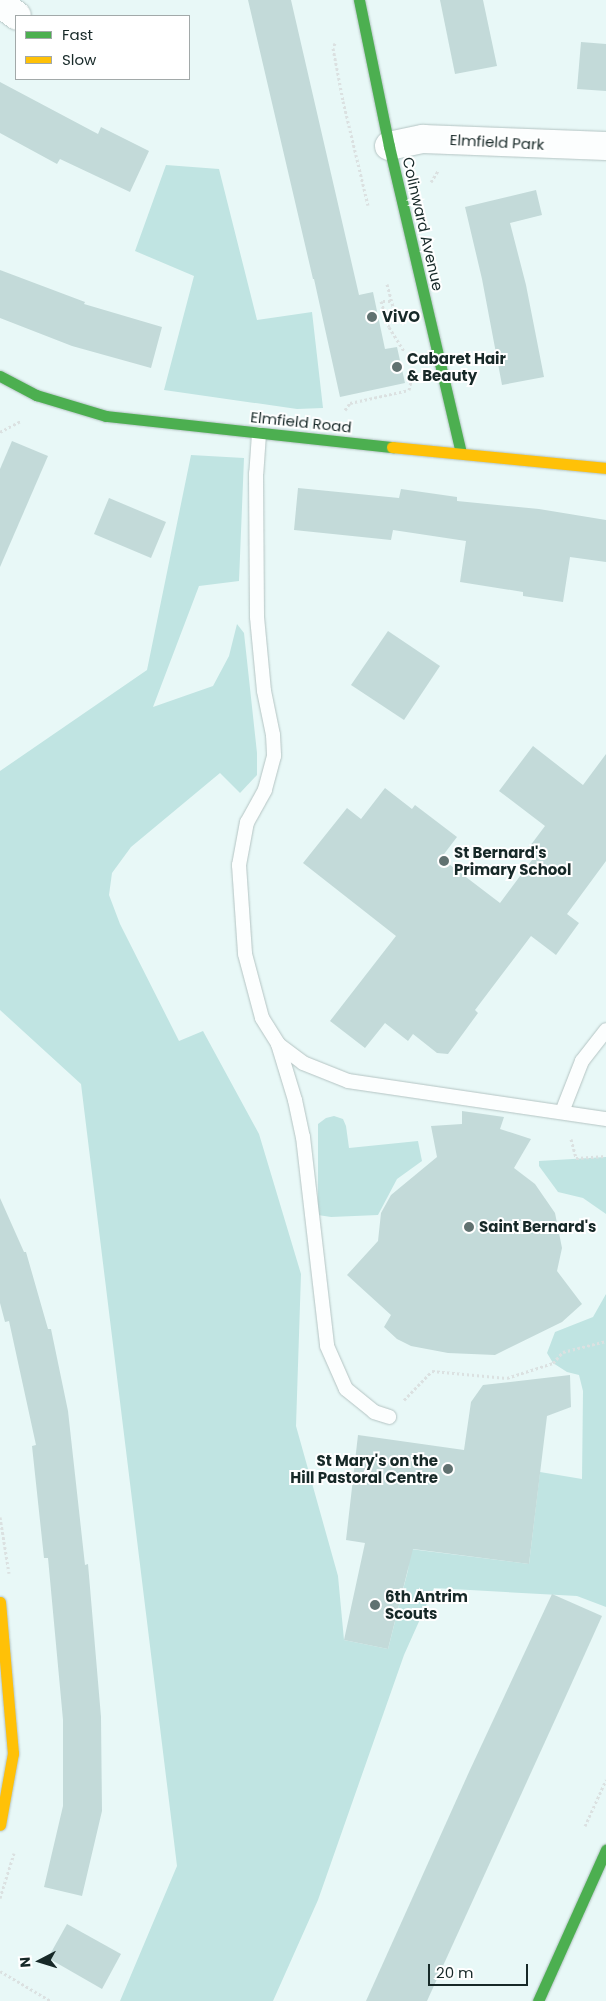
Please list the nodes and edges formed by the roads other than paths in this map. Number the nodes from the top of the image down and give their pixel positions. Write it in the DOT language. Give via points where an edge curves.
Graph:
graph roads {
  1 [pos="359,0"];
  2 [pos="0,3"];
  3 [pos="16,15"];
  4 [pos="389,146"];
  5 [pos="606,146"];
  6 [pos="0,376"];
  7 [pos="259,434"];
  8 [pos="461,453"];
  9 [pos="606,468"];
  10 [pos="606,1030"];
  11 [pos="278,1044"];
  12 [pos="562,1112"];
  13 [pos="606,1119"];
  14 [pos="389,1418"];
  15 [pos="0,1602"];
  16 [pos="0,1825"];
  17 [pos="606,1850"];
  18 [pos="538,2001"];
  1 -- 4 [label="street, Colinward Avenue"];
  2 -- 3 [label="street"];
  4 -- 5 [label="street, Elmfield Park" via="423,139"];
  4 -- 8 [label="street, Colinward Avenue"];
  6 -- 7 [label="street, Elmfield Road" via="36,395 106,416"];
  7 -- 8 [label="street, Elmfield Road"];
  7 -- 11 [label="lane" via="256,473 257,617 274,756 265,790 247,822 239,866 245,954 262,1018"];
  8 -- 9 [label="street, Elmfield Road"];
  10 -- 12 [label="lane" via="582,1061"];
  11 -- 12 [label="lane" via="303,1063 348,1081"];
  11 -- 14 [label="lane" via="303,1137 327,1346 346,1389 374,1412"];
  12 -- 13 [label="lane"];
  15 -- 16 [label="street" via="13,1753"];
  17 -- 18 [label="street"];
}
